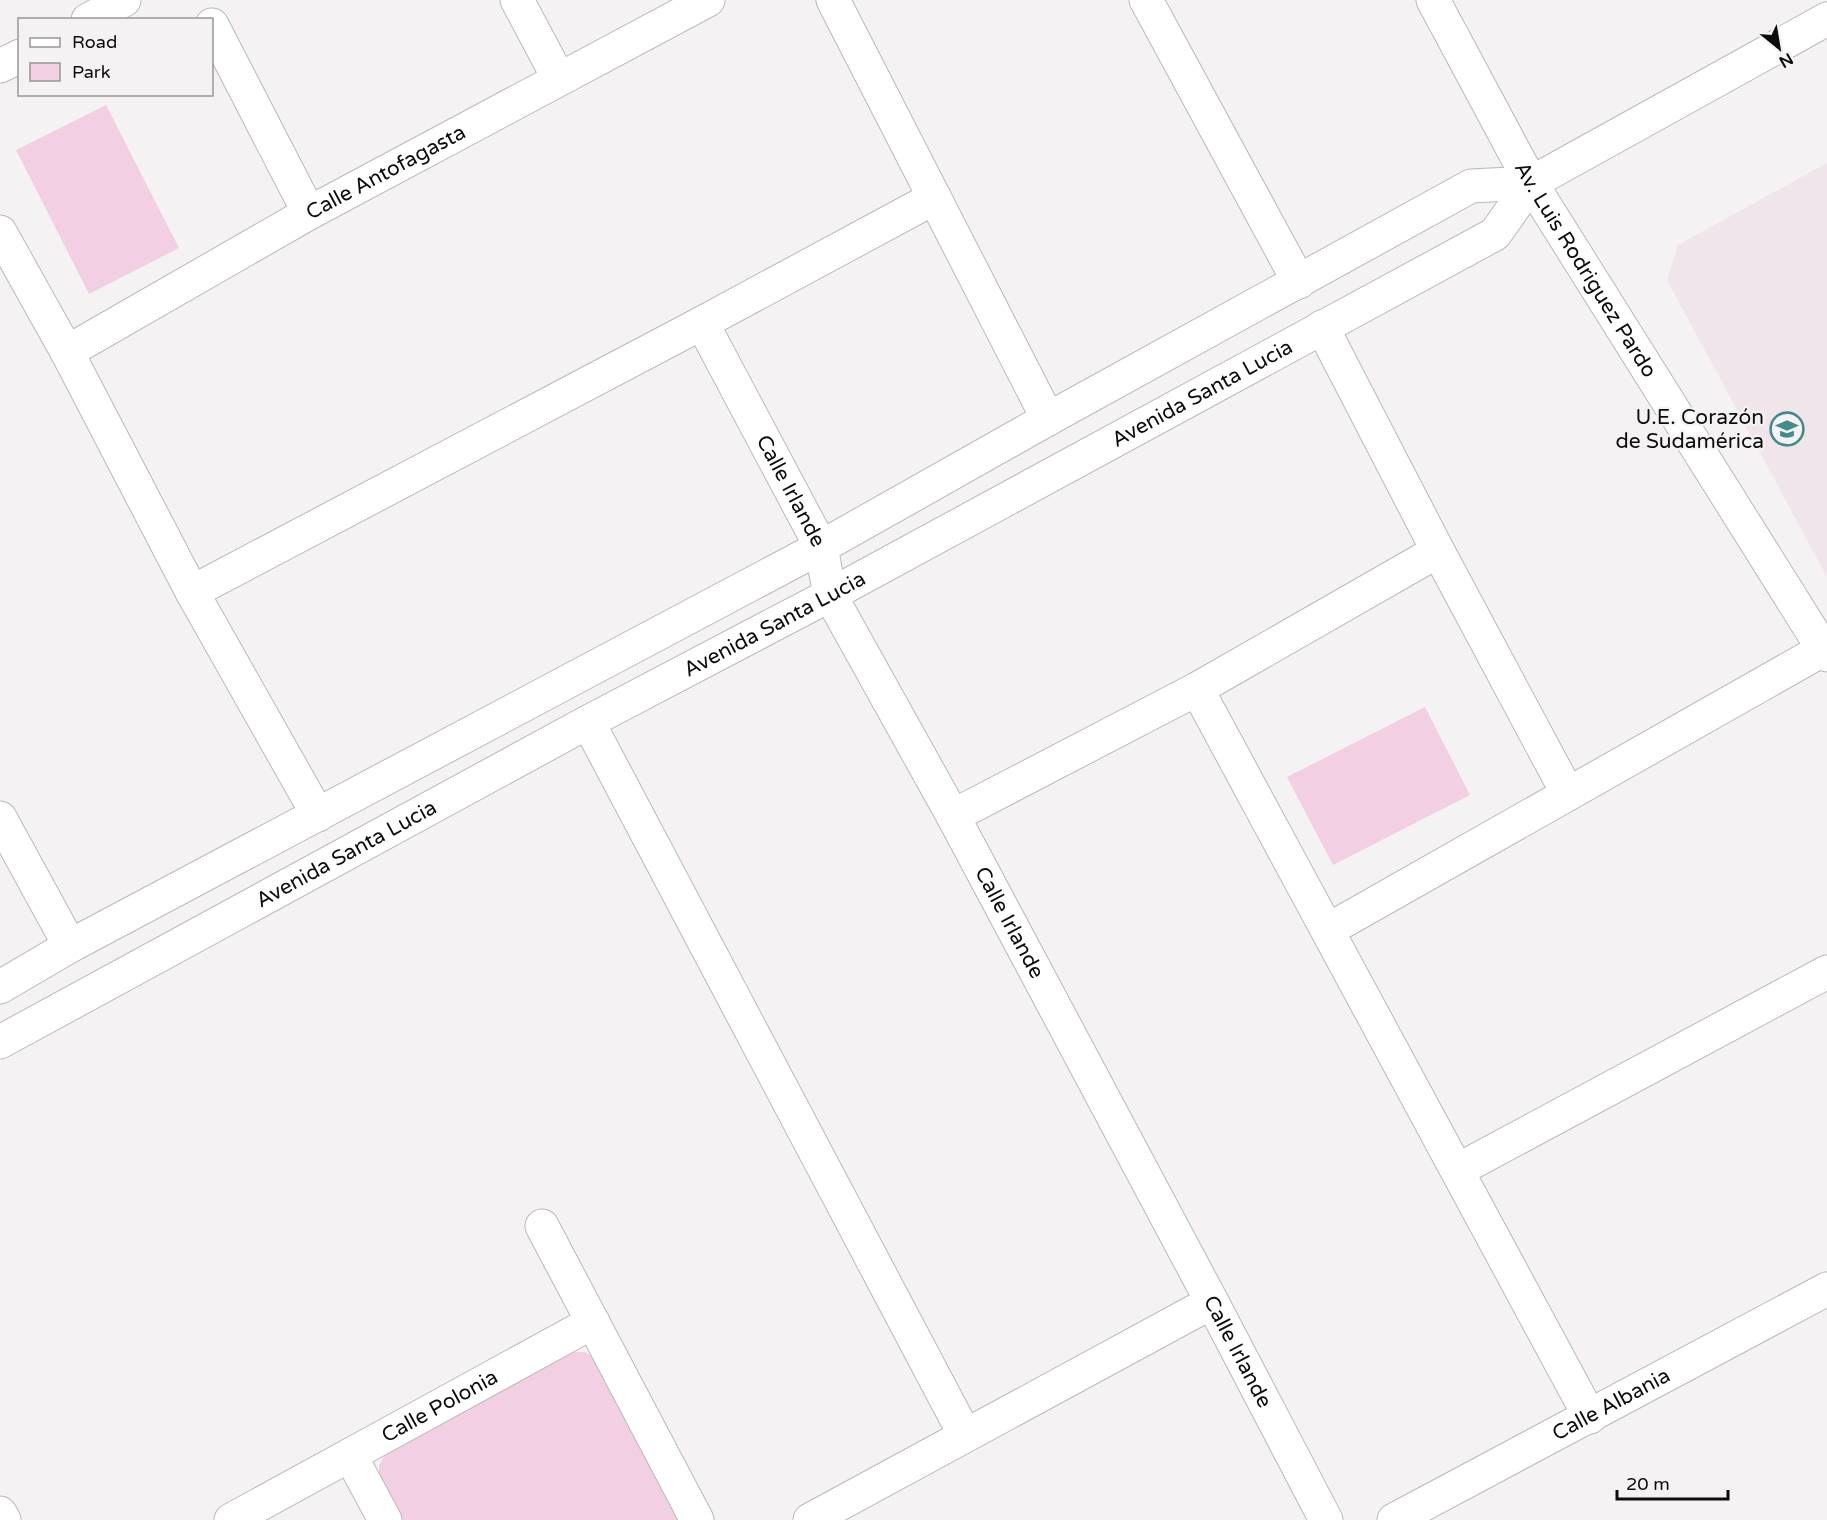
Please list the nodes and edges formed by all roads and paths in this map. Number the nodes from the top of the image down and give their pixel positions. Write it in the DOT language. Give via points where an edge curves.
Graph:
graph roads {
  1 [pos="124,0"];
  2 [pos="199,0"];
  3 [pos="517,0"];
  4 [pos="708,0"];
  5 [pos="833,0"];
  6 [pos="1146,0"];
  7 [pos="1433,0"];
  8 [pos="92,18"];
  9 [pos="208,18"];
  10 [pos="1827,19"];
  11 [pos="213,27"];
  12 [pos="18,57"];
  13 [pos="0,66"];
  14 [pos="559,79"];
  15 [pos="1531,183"];
  16 [pos="933,198"];
  17 [pos="309,213"];
  18 [pos="0,232"];
  19 [pos="1299,282"];
  20 [pos="702,323"];
  21 [pos="1322,327"];
  22 [pos="67,351"];
  23 [pos="1048,419"];
  24 [pos="821,547"];
  25 [pos="1438,551"];
  26 [pos="192,592"];
  27 [pos="830,595"];
  28 [pos="1825,652"];
  29 [pos="1197,689"];
  30 [pos="588,722"];
  31 [pos="1568,794"];
  32 [pos="318,815"];
  33 [pos="953,816"];
  34 [pos="0,818"];
  35 [pos="1328,930"];
  36 [pos="70,946"];
  37 [pos="1827,972"];
  38 [pos="0,987"];
  39 [pos="0,1042"];
  40 [pos="1458,1170"];
  41 [pos="542,1226"];
  42 [pos="1827,1289"];
  43 [pos="1212,1302"];
  44 [pos="593,1322"];
  45 [pos="1590,1417"];
  46 [pos="965,1435"];
  47 [pos="350,1455"];
  48 [pos="0,1513"];
  49 [pos="4,1520"];
  50 [pos="231,1520"];
  51 [pos="385,1520"];
  52 [pos="697,1520"];
  53 [pos="810,1520"];
  54 [pos="1326,1520"];
  55 [pos="1394,1520"];
  1 -- 8 [label="street"];
  2 -- 9 [label="street"];
  3 -- 14 [label="street"];
  4 -- 14 [label="street, Calle Antofagasta"];
  5 -- 16 [label="street"];
  6 -- 19 [label="street"];
  7 -- 15 [label="street, Av. Luis Rodriguez Pardo"];
  10 -- 15 [label="street, Avenida Santa Lucia"];
  11 -- 17 [label="street"];
  12 -- 13 [label="street"];
  14 -- 17 [label="street, Calle Antofagasta"];
  15 -- 19 [label="street, Avenida Santa Lucia" via="1472,186"];
  15 -- 21 [label="street, Avenida Santa Lucia" via="1495,234"];
  15 -- 28 [label="street, Av. Luis Rodriguez Pardo"];
  16 -- 20 [label="street"];
  16 -- 23 [label="street"];
  17 -- 22 [label="street, Calle Antofagasta"];
  18 -- 22 [label="street"];
  19 -- 23 [label="street, Avenida Santa Lucia"];
  20 -- 24 [label="street, Calle Irlande"];
  20 -- 26 [label="street"];
  21 -- 25 [label="street"];
  21 -- 27 [label="street, Avenida Santa Lucia"];
  22 -- 26 [label="street"];
  23 -- 24 [label="street, Avenida Santa Lucia"];
  24 -- 27 [label="street, Calle Irlande"];
  24 -- 32 [label="street, Avenida Santa Lucia"];
  25 -- 29 [label="street"];
  25 -- 31 [label="street"];
  26 -- 32 [label="street"];
  27 -- 30 [label="street, Avenida Santa Lucia"];
  27 -- 33 [label="street, Calle Irlande"];
  28 -- 31 [label="street"];
  29 -- 33 [label="street"];
  29 -- 35 [label="street"];
  30 -- 39 [label="street, Avenida Santa Lucia"];
  30 -- 46 [label="street"];
  31 -- 35 [label="street"];
  32 -- 36 [label="street, Avenida Santa Lucia"];
  33 -- 43 [label="street, Calle Irlande"];
  34 -- 36 [label="street"];
  35 -- 40 [label="street"];
  36 -- 38 [label="street, Avenida Santa Lucia"];
  37 -- 40 [label="street"];
  40 -- 45 [label="street"];
  41 -- 44 [label="street"];
  42 -- 45 [label="street, Calle Albania"];
  43 -- 46 [label="street"];
  43 -- 54 [label="street, Calle Irlande"];
  44 -- 47 [label="street, Calle Polonia"];
  44 -- 52 [label="street"];
  45 -- 55 [label="street, Calle Albania"];
  46 -- 53 [label="street"];
  47 -- 50 [label="street, Calle Polonia"];
  47 -- 51 [label="street"];
  48 -- 49 [label="street"];
}
